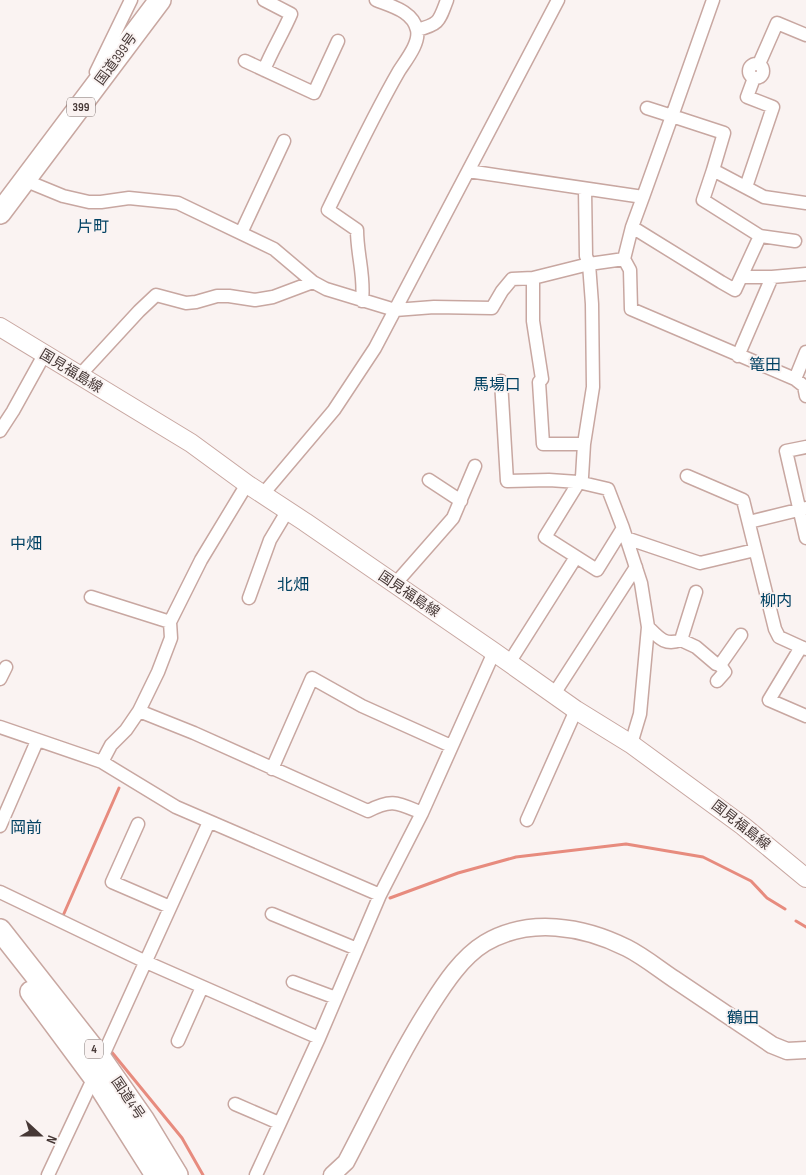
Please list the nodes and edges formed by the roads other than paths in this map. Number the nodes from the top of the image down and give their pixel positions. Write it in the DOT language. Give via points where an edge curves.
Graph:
graph roads {
  1 [pos="131,0"];
  2 [pos="160,0"];
  3 [pos="264,0"];
  4 [pos="376,0"];
  5 [pos="447,0"];
  6 [pos="558,0"];
  7 [pos="713,0"];
  8 [pos="417,30"];
  9 [pos="806,35"];
  10 [pos="338,41"];
  11 [pos="245,61"];
  12 [pos="264,70"];
  13 [pos="647,108"];
  14 [pos="79,109"];
  15 [pos="672,116"];
  16 [pos="284,141"];
  17 [pos="713,170"];
  18 [pos="468,172"];
  19 [pos="24,180"];
  20 [pos="746,187"];
  21 [pos="586,189"];
  22 [pos="643,197"];
  23 [pos="806,203"];
  24 [pos="0,213"];
  25 [pos="632,227"];
  26 [pos="241,233"];
  27 [pos="760,236"];
  28 [pos="795,241"];
  29 [pos="624,259"];
  30 [pos="589,264"];
  31 [pos="806,274"];
  32 [pos="742,277"];
  33 [pos="772,277"];
  34 [pos="532,278"];
  35 [pos="313,282"];
  36 [pos="362,301"];
  37 [pos="394,310"];
  38 [pos="0,327"];
  39 [pos="806,352"];
  40 [pos="44,354"];
  41 [pos="738,356"];
  42 [pos="80,375"];
  43 [pos="501,382"];
  44 [pos="803,387"];
  45 [pos="0,431"];
  46 [pos="584,444"];
  47 [pos="806,447"];
  48 [pos="475,466"];
  49 [pos="686,476"];
  50 [pos="429,480"];
  51 [pos="578,482"];
  52 [pos="247,484"];
  53 [pos="263,494"];
  54 [pos="461,501"];
  55 [pos="803,509"];
  56 [pos="288,510"];
  57 [pos="748,522"];
  58 [pos="625,533"];
  59 [pos="806,538"];
  60 [pos="755,550"];
  61 [pos="576,557"];
  62 [pos="636,567"];
  63 [pos="395,584"];
  64 [pos="696,592"];
  65 [pos="91,597"];
  66 [pos="249,598"];
  67 [pos="170,622"];
  68 [pos="648,627"];
  69 [pos="741,635"];
  70 [pos="681,640"];
  71 [pos="803,648"];
  72 [pos="494,652"];
  73 [pos="509,663"];
  74 [pos="720,665"];
  75 [pos="6,667"];
  76 [pos="0,678"];
  77 [pos="717,681"];
  78 [pos="554,694"];
  79 [pos="576,710"];
  80 [pos="139,711"];
  81 [pos="806,716"];
  82 [pos="0,727"];
  83 [pos="37,741"];
  84 [pos="631,744"];
  85 [pos="451,746"];
  86 [pos="102,762"];
  87 [pos="272,769"];
  88 [pos="422,813"];
  89 [pos="527,820"];
  90 [pos="209,822"];
  91 [pos="138,824"];
  92 [pos="0,826"];
  93 [pos="806,878"];
  94 [pos="0,892"];
  95 [pos="380,895"];
  96 [pos="170,907"];
  97 [pos="272,914"];
  98 [pos="0,930"];
  99 [pos="357,949"];
  100 [pos="0,954"];
  101 [pos="148,961"];
  102 [pos="293,982"];
  103 [pos="202,987"];
  104 [pos="336,998"];
  105 [pos="319,1038"];
  106 [pos="178,1041"];
  107 [pos="806,1050"];
  108 [pos="100,1056"];
  109 [pos="94,1077"];
  110 [pos="235,1104"];
  111 [pos="279,1123"];
  112 [pos="48,1175"];
  113 [pos="156,1175"];
  114 [pos="177,1175"];
  115 [pos="256,1175"];
  116 [pos="332,1175"];
  1 -- 14 [label="street"];
  2 -- 14 [label="highway, 国道399号 / 399"];
  3 -- 12 [label="street" via="292,14"];
  4 -- 8 [label="street" via="409,15"];
  5 -- 8 [label="street" via="440,20"];
  6 -- 18 [label="street"];
  7 -- 15 [label="street"];
  8 -- 36 [label="street" via="411,51 378,107 328,210 357,230 363,275"];
  9 -- 20 [label="street" via="777,23 759,64 749,70 754,78 747,97 773,107"];
  10 -- 12 [label="street" via="314,92"];
  11 -- 12 [label="street"];
  13 -- 15 [label="street"];
  14 -- 19 [label="highway, 国道399号 / 399"];
  15 -- 17 [label="street" via="724,132"];
  15 -- 22 [label="street"];
  16 -- 26 [label="street"];
  17 -- 20 [label="street"];
  17 -- 27 [label="street" via="703,200"];
  18 -- 21 [label="street"];
  18 -- 37 [label="street"];
  19 -- 24 [label="highway, 国道399号 / 399"];
  19 -- 26 [label="street" via="62,196 89,202 129,198 178,203"];
  20 -- 23 [label="street" via="764,197"];
  21 -- 22 [label="street"];
  21 -- 30 [label="street" via="586,256"];
  22 -- 25 [label="street"];
  25 -- 29 [label="street"];
  25 -- 32 [label="street" via="736,290"];
  26 -- 35 [label="street" via="274,249"];
  27 -- 28 [label="street"];
  27 -- 32 [label="street"];
  29 -- 30 [label="street"];
  29 -- 41 [label="street" via="630,270 631,309"];
  30 -- 34 [label="street"];
  30 -- 46 [label="street" via="593,387"];
  31 -- 33 [label="street"];
  32 -- 33 [label="street"];
  33 -- 41 [label="street"];
  34 -- 37 [label="street" via="512,279 492,308"];
  34 -- 46 [label="street" via="533,321 542,379 539,382 542,444"];
  35 -- 36 [label="street" via="326,290"];
  35 -- 42 [label="street" via="255,300 217,296 186,303 156,295"];
  36 -- 37 [label="street"];
  37 -- 53 [label="street" via="375,348 334,410"];
  38 -- 40 [label="main road, 国見福島線"];
  39 -- 44 [label="street"];
  40 -- 42 [label="main road, 国見福島線"];
  40 -- 45 [label="street"];
  41 -- 44 [label="street"];
  42 -- 52 [label="main road, 国見福島線" via="191,443"];
  43 -- 51 [label="street" via="507,481"];
  46 -- 51 [label="street" via="582,477"];
  47 -- 55 [label="street" via="786,451"];
  48 -- 54 [label="street"];
  49 -- 57 [label="street" via="743,500"];
  50 -- 54 [label="street"];
  51 -- 58 [label="street" via="608,489"];
  51 -- 61 [label="street" via="545,537"];
  52 -- 53 [label="main road, 国見福島線"];
  52 -- 67 [label="street" via="201,560"];
  53 -- 56 [label="main road, 国見福島線"];
  54 -- 63 [label="street" via="453,518"];
  55 -- 57 [label="street"];
  55 -- 59 [label="street"];
  56 -- 63 [label="main road, 国見福島線"];
  56 -- 66 [label="street" via="270,540"];
  57 -- 60 [label="street"];
  58 -- 60 [label="street" via="700,563"];
  58 -- 61 [label="street" via="597,570"];
  58 -- 62 [label="street"];
  60 -- 71 [label="street" via="774,629 779,637"];
  61 -- 73 [label="street"];
  62 -- 68 [label="street"];
  62 -- 78 [label="street"];
  63 -- 72 [label="main road, 国見福島線"];
  64 -- 70 [label="street"];
  65 -- 67 [label="street"];
  67 -- 80 [label="street" via="170,638"];
  68 -- 70 [label="street" via="661,640 672,643"];
  68 -- 84 [label="street" via="640,714"];
  69 -- 74 [label="street"];
  70 -- 74 [label="street"];
  71 -- 81 [label="street" via="769,700"];
  72 -- 73 [label="main road, 国見福島線"];
  72 -- 85 [label="street"];
  73 -- 78 [label="main road, 国見福島線"];
  74 -- 77 [label="street" via="725,672"];
  75 -- 76 [label="street"];
  78 -- 79 [label="main road, 国見福島線"];
  79 -- 84 [label="main road, 国見福島線"];
  79 -- 89 [label="street"];
  80 -- 86 [label="street" via="111,745"];
  80 -- 87 [label="street"];
  82 -- 83 [label="street"];
  83 -- 86 [label="street"];
  83 -- 92 [label="street"];
  84 -- 93 [label="main road, 国見福島線" via="743,826"];
  85 -- 87 [label="street" via="362,706 312,678"];
  85 -- 88 [label="street"];
  86 -- 90 [label="street" via="176,807"];
  87 -- 88 [label="street" via="368,811 395,802"];
  88 -- 95 [label="street"];
  90 -- 95 [label="street"];
  90 -- 96 [label="street"];
  91 -- 96 [label="street" via="112,882"];
  94 -- 101 [label="street"];
  95 -- 99 [label="street"];
  96 -- 101 [label="street"];
  97 -- 99 [label="street"];
  98 -- 108 [label="highway, 国道4号 / 4"];
  99 -- 104 [label="street"];
  100 -- 109 [label="highway, 国道4号 / 4"];
  101 -- 103 [label="street"];
  101 -- 108 [label="street"];
  102 -- 104 [label="street"];
  103 -- 105 [label="street"];
  103 -- 106 [label="street"];
  104 -- 105 [label="street"];
  105 -- 111 [label="street"];
  107 -- 116 [label="street" via="788,1051 772,1045 628,948 574,930 555,927 518,929 485,943 453,973 406,1046 346,1162"];
  108 -- 114 [label="highway, 国道4号 / 4"];
  109 -- 112 [label="street"];
  109 -- 113 [label="highway, 国道4号 / 4"];
  110 -- 111 [label="street"];
  111 -- 115 [label="street"];
}
